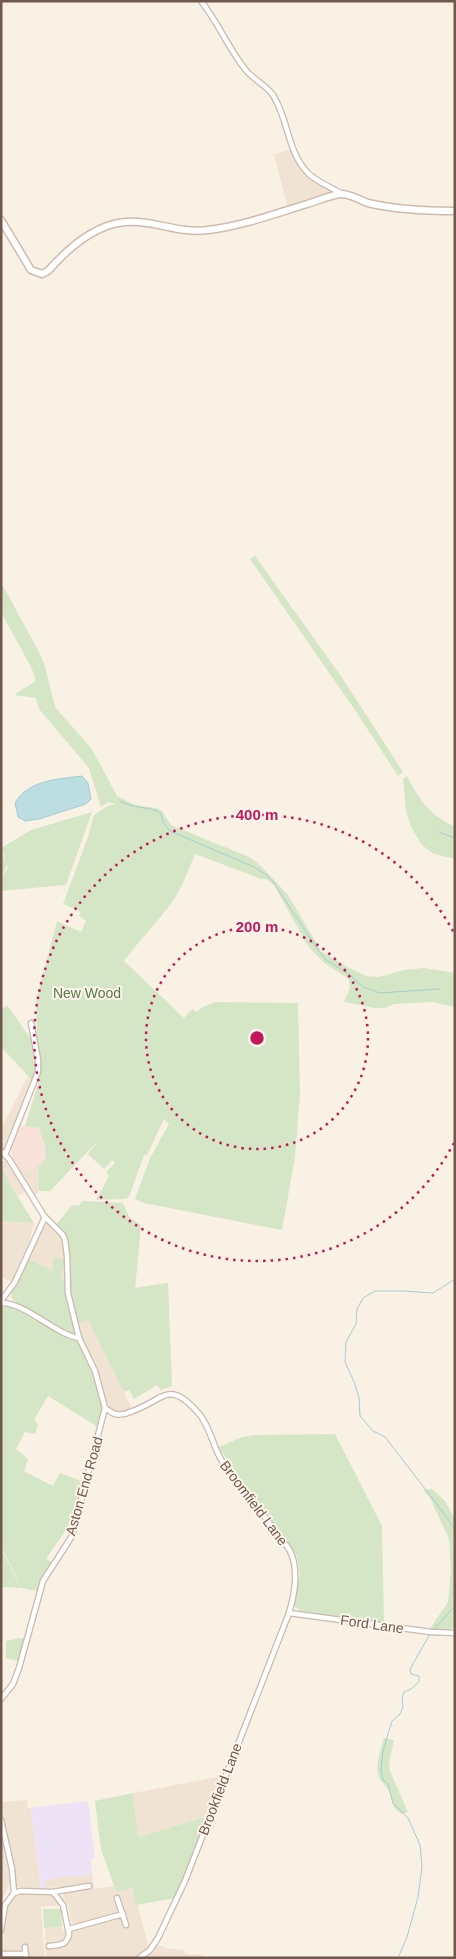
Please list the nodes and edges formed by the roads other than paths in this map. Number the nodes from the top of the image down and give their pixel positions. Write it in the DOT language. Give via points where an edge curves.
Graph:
graph roads {
  1 [pos="201,1"];
  2 [pos="342,194"];
  3 [pos="455,211"];
  4 [pos="1,220"];
  5 [pos="31,1023"];
  6 [pos="3,1153"];
  7 [pos="44,1217"];
  8 [pos="8,1293"];
  9 [pos="1,1302"];
  10 [pos="13,1305"];
  11 [pos="79,1338"];
  12 [pos="105,1408"];
  13 [pos="289,1613"];
  14 [pos="455,1633"];
  15 [pos="1,1699"];
  16 [pos="1,1820"];
  17 [pos="90,1886"];
  18 [pos="53,1892"];
  19 [pos="14,1893"];
  20 [pos="117,1898"];
  21 [pos="122,1914"];
  22 [pos="126,1925"];
  23 [pos="69,1929"];
  24 [pos="1,1930"];
  25 [pos="49,1946"];
  26 [pos="25,1947"];
  27 [pos="1,1954"];
  28 [pos="26,1956"];
  29 [pos="139,1958"];
  1 -- 2 [label="street" via="246,70 273,96 302,166 310,175"];
  2 -- 3 [label="main road" via="369,203"];
  2 -- 4 [label="main road" via="248,223 206,230 137,221 117,224 89,234 42,274 31,270"];
  5 -- 6 [label="street" via="38,1072"];
  6 -- 7 [label="street"];
  7 -- 8 [label="street"];
  7 -- 11 [label="street" via="65,1240 68,1293"];
  8 -- 9 [label="street"];
  8 -- 10 [label="street"];
  9 -- 10 [label="street"];
  10 -- 11 [label="street"];
  11 -- 12 [label="street" via="95,1371"];
  12 -- 13 [label="street, Broomfield Lane" via="113,1414 123,1414 171,1394 180,1397 201,1417 222,1461 291,1553 295,1579"];
  12 -- 15 [label="street, Aston End Road" via="74,1531 44,1581 19,1668 13,1684"];
  13 -- 14 [label="street, Ford Lane"];
  13 -- 29 [label="street, Brookfield Lane" via="185,1881 158,1938"];
  16 -- 19 [label="street"];
  17 -- 18 [label="street"];
  18 -- 19 [label="street"];
  18 -- 23 [label="street" via="63,1905"];
  19 -- 24 [label="street" via="5,1905"];
  20 -- 21 [label="street"];
  21 -- 22 [label="street"];
  21 -- 23 [label="street"];
  23 -- 25 [label="street" via="64,1943"];
  26 -- 28 [label="street"];
  27 -- 28 [label="street"];
}
